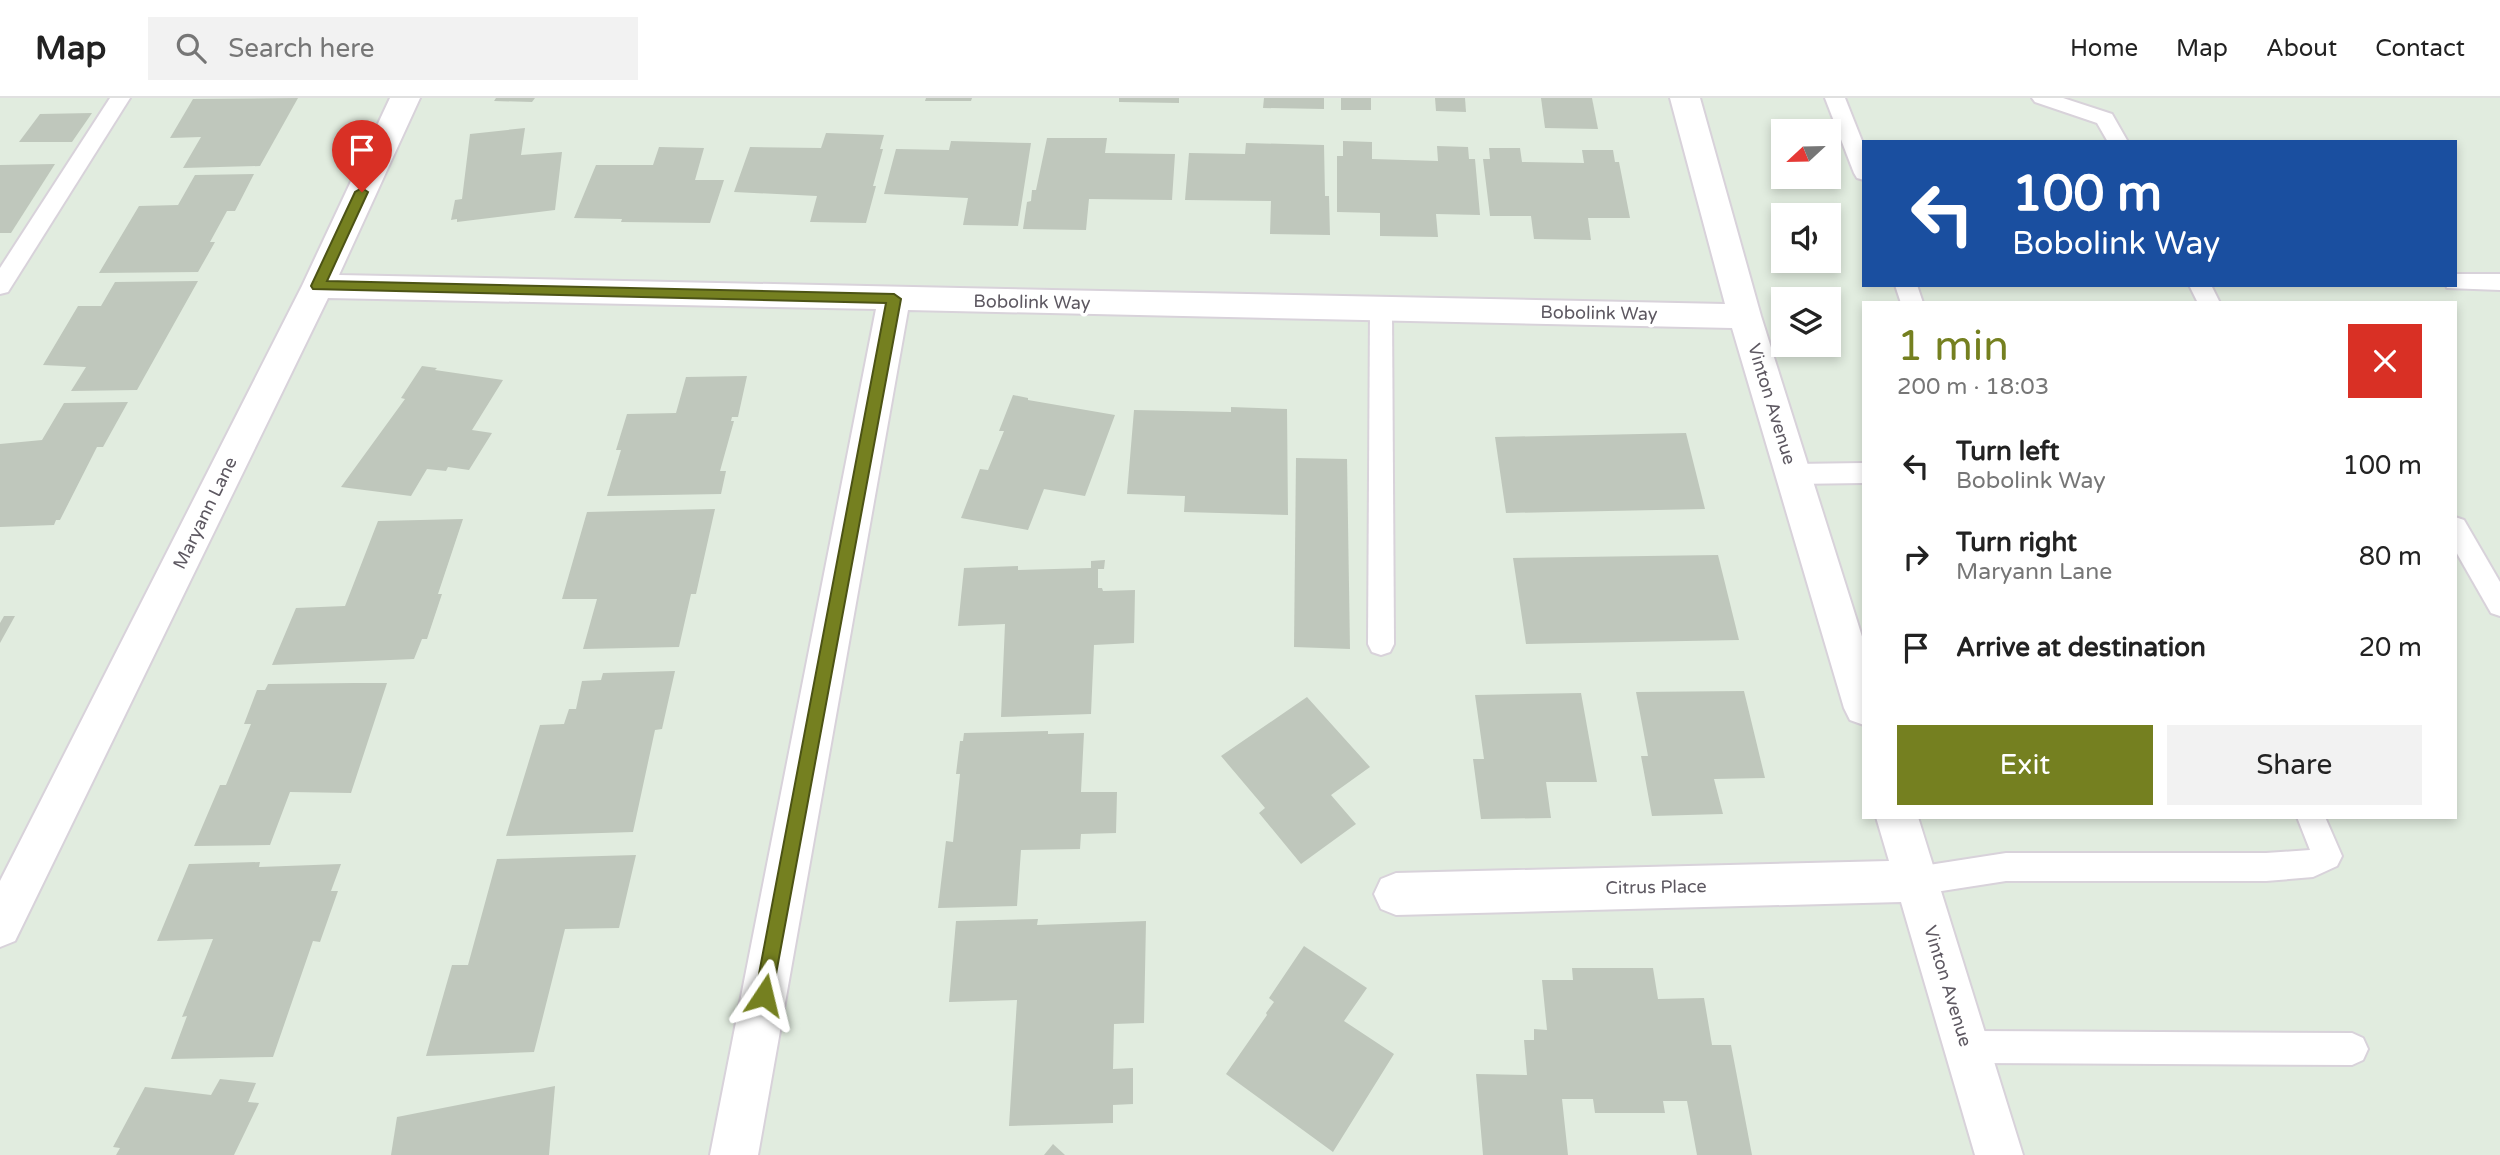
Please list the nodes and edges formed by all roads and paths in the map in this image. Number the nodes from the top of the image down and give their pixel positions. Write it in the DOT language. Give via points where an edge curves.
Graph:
graph roads {
  1 [pos="120,98"];
  2 [pos="405,98"];
  3 [pos="1685,98"];
  4 [pos="1835,98"];
  5 [pos="2042,98"];
  6 [pos="2117,140"];
  7 [pos="1862,168"];
  8 [pos="2457,282"];
  9 [pos="2500,282"];
  10 [pos="0,286"];
  11 [pos="318,286"];
  12 [pos="894,299"];
  13 [pos="1381,309"];
  14 [pos="1745,316"];
  15 [pos="1862,473"];
  16 [pos="1793,474"];
  17 [pos="2457,530"];
  18 [pos="2500,605"];
  19 [pos="1381,644"];
  20 [pos="1862,701"];
  21 [pos="1898,819"];
  22 [pos="2312,819"];
  23 [pos="1916,881"];
  24 [pos="1396,894"];
  25 [pos="0,926"];
  26 [pos="1966,1047"];
  27 [pos="2352,1049"];
  28 [pos="734,1155"];
  29 [pos="1999,1155"];
  1 -- 10 [label="lane"];
  2 -- 11 [label="street, Maryann Lane"];
  3 -- 14 [label="street, Vinton Avenue"];
  4 -- 7 [label="lane"];
  5 -- 6 [label="lane" via="2105,119"];
  8 -- 9 [label="lane"];
  11 -- 12 [label="street, Bobolink Way"];
  11 -- 25 [label="street, Maryann Lane"];
  12 -- 13 [label="street, Bobolink Way"];
  12 -- 28 [label="street"];
  13 -- 14 [label="street, Bobolink Way"];
  13 -- 19 [label="lane"];
  14 -- 16 [label="street, Vinton Avenue"];
  15 -- 16 [label="lane"];
  16 -- 20 [label="street, Vinton Avenue"];
  17 -- 18 [label="lane"];
  21 -- 23 [label="street, Vinton Avenue"];
  22 -- 23 [label="lane" via="2327,856 2313,863 2006,867"];
  23 -- 24 [label="street, Citrus Place"];
  23 -- 26 [label="street, Vinton Avenue"];
  26 -- 27 [label="lane"];
  26 -- 29 [label="street, Vinton Avenue"];
}
